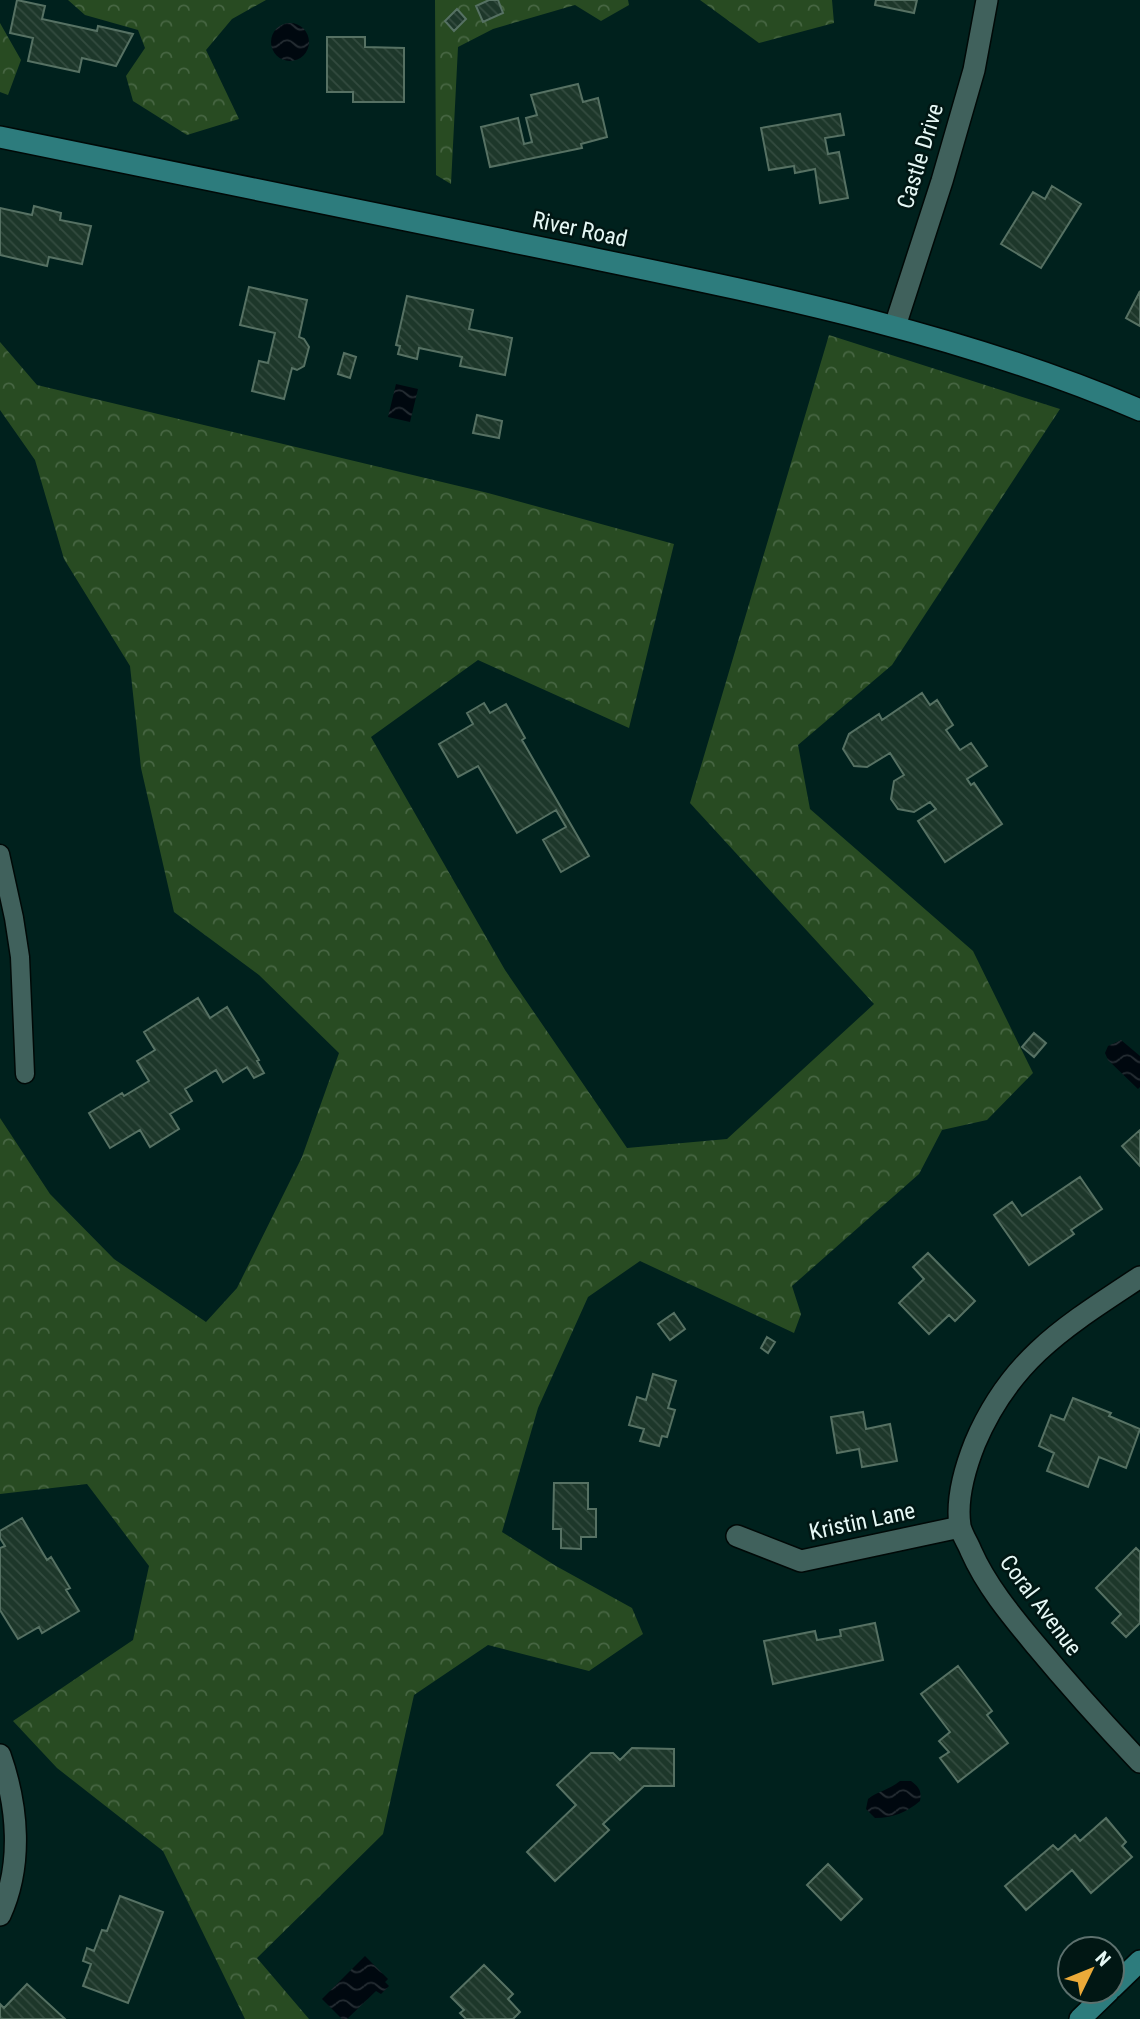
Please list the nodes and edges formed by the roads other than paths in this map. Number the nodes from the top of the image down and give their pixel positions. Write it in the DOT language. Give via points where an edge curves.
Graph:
graph roads {
  1 [pos="987,0"];
  2 [pos="0,136"];
  3 [pos="895,326"];
  4 [pos="1140,410"];
  5 [pos="0,854"];
  6 [pos="25,1074"];
  7 [pos="1140,1277"];
  8 [pos="960,1527"];
  9 [pos="737,1536"];
  10 [pos="0,1755"];
  11 [pos="1140,1762"];
  12 [pos="0,1915"];
  13 [pos="1140,1961"];
  14 [pos="1126,1974"];
  15 [pos="1094,2005"];
  16 [pos="1080,2019"];
  1 -- 3 [label="street, Castle Drive" via="974,70"];
  2 -- 3 [label="street, River Road" via="759,293"];
  3 -- 4 [label="street, River Road" via="1007,358"];
  5 -- 6 [label="lane" via="20,957"];
  7 -- 8 [label="street, Coral Avenue" via="1071,1322 1012,1377 987,1413 969,1457 961,1491"];
  8 -- 9 [label="street, Kristin Lane" via="801,1561"];
  8 -- 11 [label="street, Coral Avenue" via="1002,1605"];
  10 -- 12 [label="street" via="13,1810 16,1856"];
  13 -- 14 [label="street"];
  15 -- 16 [label="street"];
}
